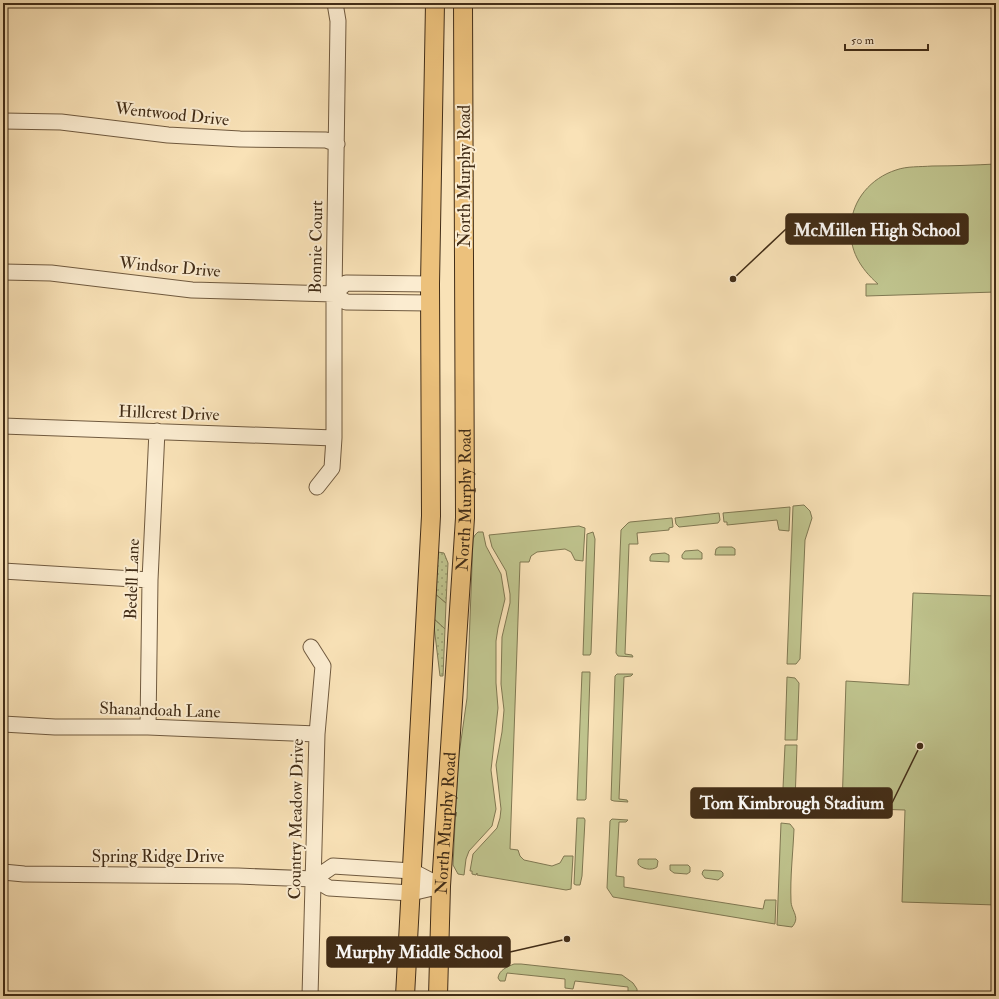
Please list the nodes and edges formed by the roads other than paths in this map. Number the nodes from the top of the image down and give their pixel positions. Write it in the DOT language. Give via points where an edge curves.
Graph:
graph roads {
  1 [pos="335,3"];
  2 [pos="435,3"];
  3 [pos="463,3"];
  4 [pos="3,121"];
  5 [pos="337,144"];
  6 [pos="3,272"];
  7 [pos="430,284"];
  8 [pos="334,294"];
  9 [pos="430,303"];
  10 [pos="3,426"];
  11 [pos="157,432"];
  12 [pos="334,438"];
  13 [pos="317,487"];
  14 [pos="3,571"];
  15 [pos="150,580"];
  16 [pos="311,647"];
  17 [pos="3,724"];
  18 [pos="148,727"];
  19 [pos="317,734"];
  20 [pos="412,871"];
  21 [pos="3,872"];
  22 [pos="314,878"];
  23 [pos="442,886"];
  24 [pos="411,894"];
  25 [pos="310,996"];
  26 [pos="405,996"];
  27 [pos="438,996"];
  1 -- 5 [label="street, Bonnie Court" via="338,21"];
  2 -- 7 [label="main road, North Murphy Road"];
  3 -- 23 [label="main road, North Murphy Road" via="465,518"];
  4 -- 5 [label="street, Wentwood Drive" via="61,122 168,135 240,140 326,140"];
  5 -- 8 [label="street, Bonnie Court"];
  6 -- 8 [label="street, Windsor Drive" via="51,273 192,290"];
  7 -- 8 [label="street" via="346,283"];
  7 -- 9 [label="main road, North Murphy Road"];
  8 -- 9 [label="street, Windsor Drive" via="346,302"];
  8 -- 12 [label="street, Bonnie Court"];
  9 -- 20 [label="main road, North Murphy Road" via="431,516"];
  10 -- 11 [label="street, Hillcrest Drive"];
  11 -- 12 [label="street, Hillcrest Drive"];
  11 -- 15 [label="street, Bedell Lane"];
  12 -- 13 [label="street, Bonnie Court" via="332,468"];
  14 -- 15 [label="street"];
  15 -- 18 [label="street, Bedell Lane"];
  16 -- 19 [label="street, Country Meadow Drive" via="323,666"];
  17 -- 18 [label="street, Shanandoah Lane"];
  18 -- 19 [label="street, Shanandoah Lane"];
  19 -- 22 [label="street, Country Meadow Drive"];
  20 -- 22 [label="street" via="333,866"];
  20 -- 23 [label="street"];
  20 -- 24 [label="main road, North Murphy Road"];
  21 -- 22 [label="street, Spring Ridge Drive"];
  22 -- 24 [label="street, Spring Ridge Drive" via="329,888"];
  22 -- 25 [label="street, Country Meadow Drive"];
  23 -- 24 [label="street, Spring Ridge Drive"];
  23 -- 27 [label="main road, North Murphy Road"];
  24 -- 26 [label="main road, North Murphy Road"];
}
